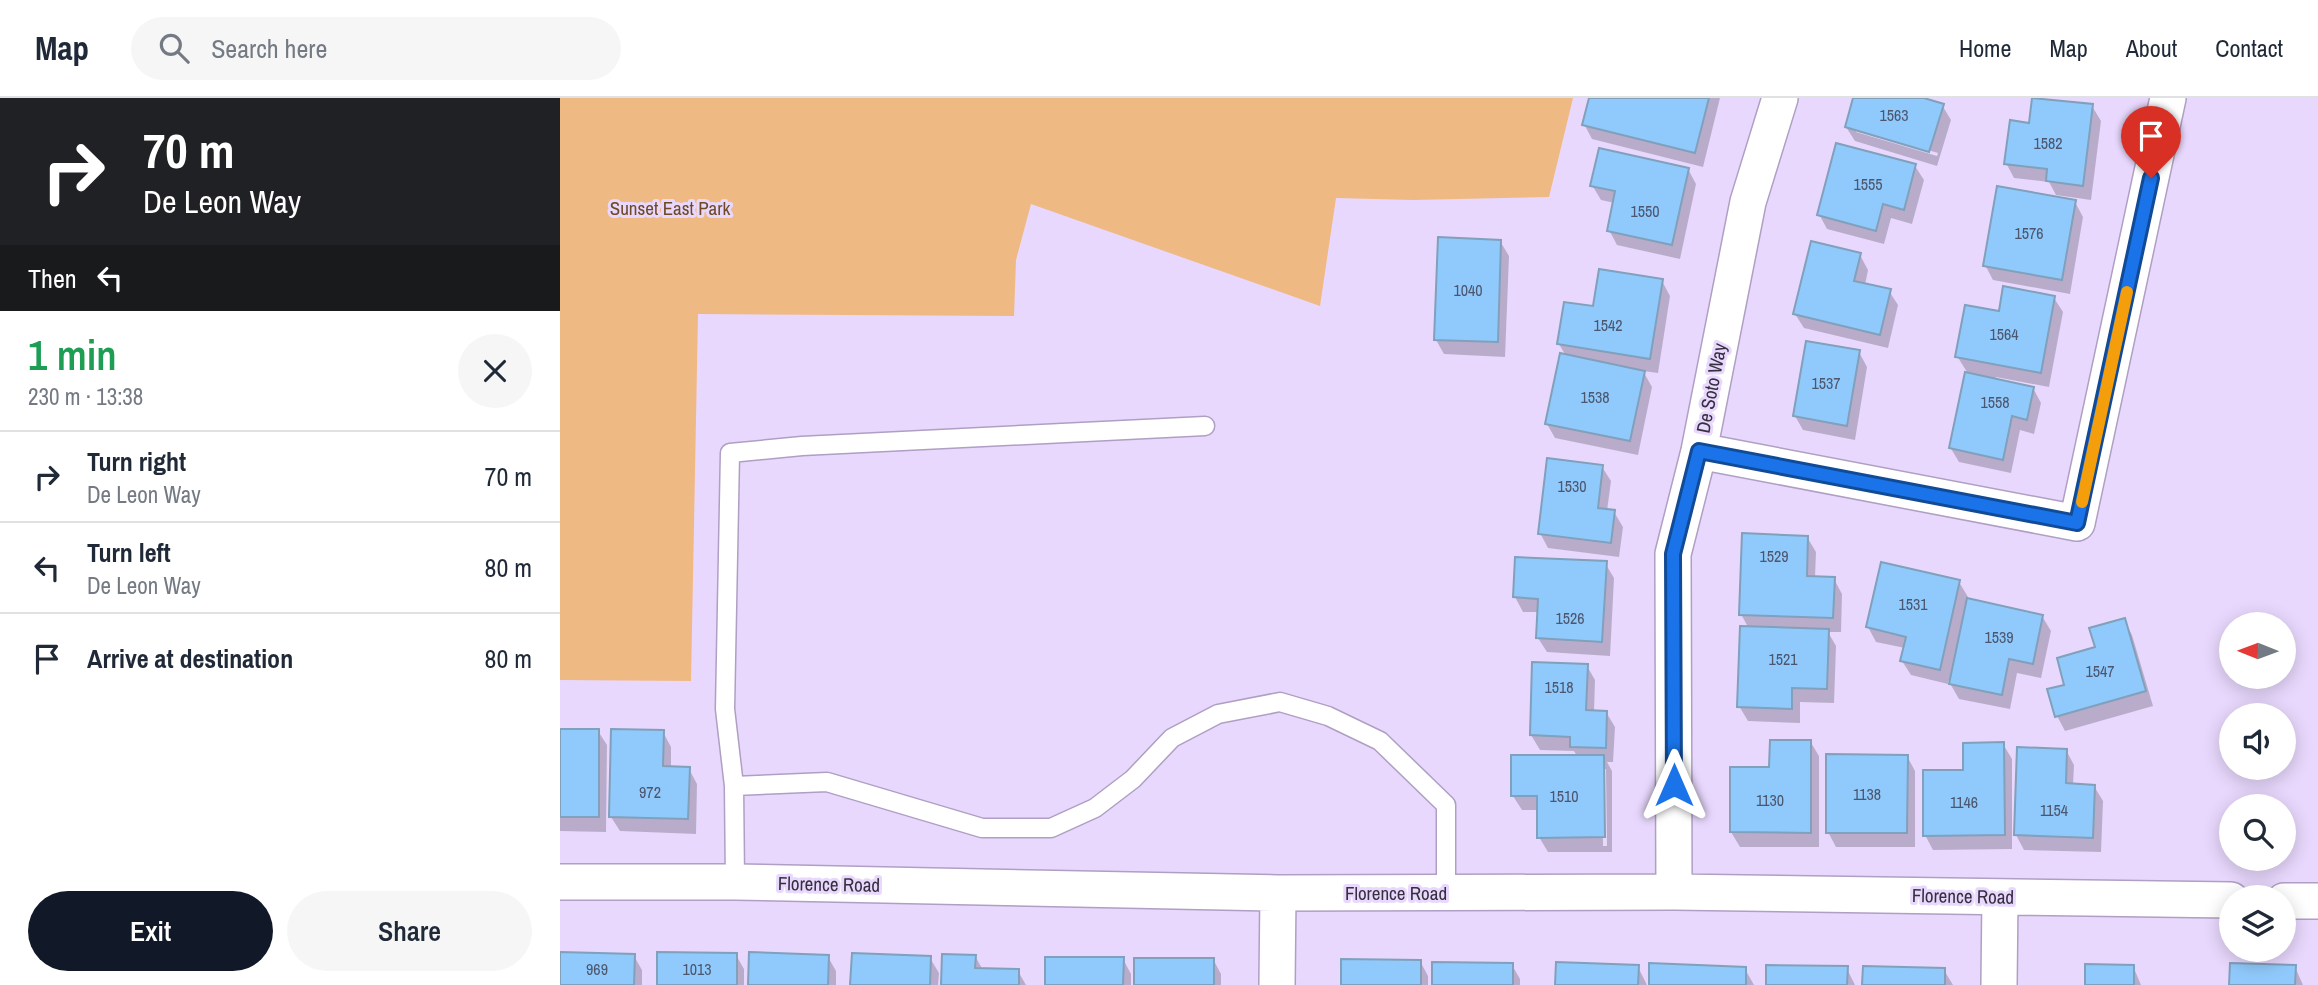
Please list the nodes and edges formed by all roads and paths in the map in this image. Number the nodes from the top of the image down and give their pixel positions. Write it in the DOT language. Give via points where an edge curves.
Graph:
graph roads {
  1 [pos="1780,98"];
  2 [pos="2168,98"];
  3 [pos="1205,426"];
  4 [pos="1699,451"];
  5 [pos="734,786"];
  6 [pos="560,882"];
  7 [pos="734,882"];
  8 [pos="1446,892"];
  9 [pos="1674,892"];
  10 [pos="1278,893"];
  11 [pos="2000,897"];
  12 [pos="2219,900"];
  13 [pos="2296,901"];
  14 [pos="2318,901"];
  15 [pos="1277,985"];
  16 [pos="1999,985"];
  1 -- 4 [label="street, De Soto Way" via="1748,201"];
  2 -- 4 [label="street" via="2077,523"];
  3 -- 5 [label="lane" via="730,453 725,709"];
  4 -- 9 [label="street, De Soto Way" via="1673,554"];
  5 -- 7 [label="lane"];
  5 -- 8 [label="lane" via="827,782 982,828 1051,828 1095,808 1133,779 1172,738 1218,714 1280,702 1328,716 1380,741 1446,805"];
  6 -- 7 [label="street, Florence Road"];
  7 -- 10 [label="street, Florence Road"];
  8 -- 9 [label="street, Florence Road"];
  8 -- 10 [label="street, Florence Road"];
  9 -- 11 [label="street, Florence Road"];
  10 -- 15 [label="street"];
  11 -- 12 [label="street, Florence Road"];
  11 -- 16 [label="street"];
  13 -- 14 [label="street"];
}
